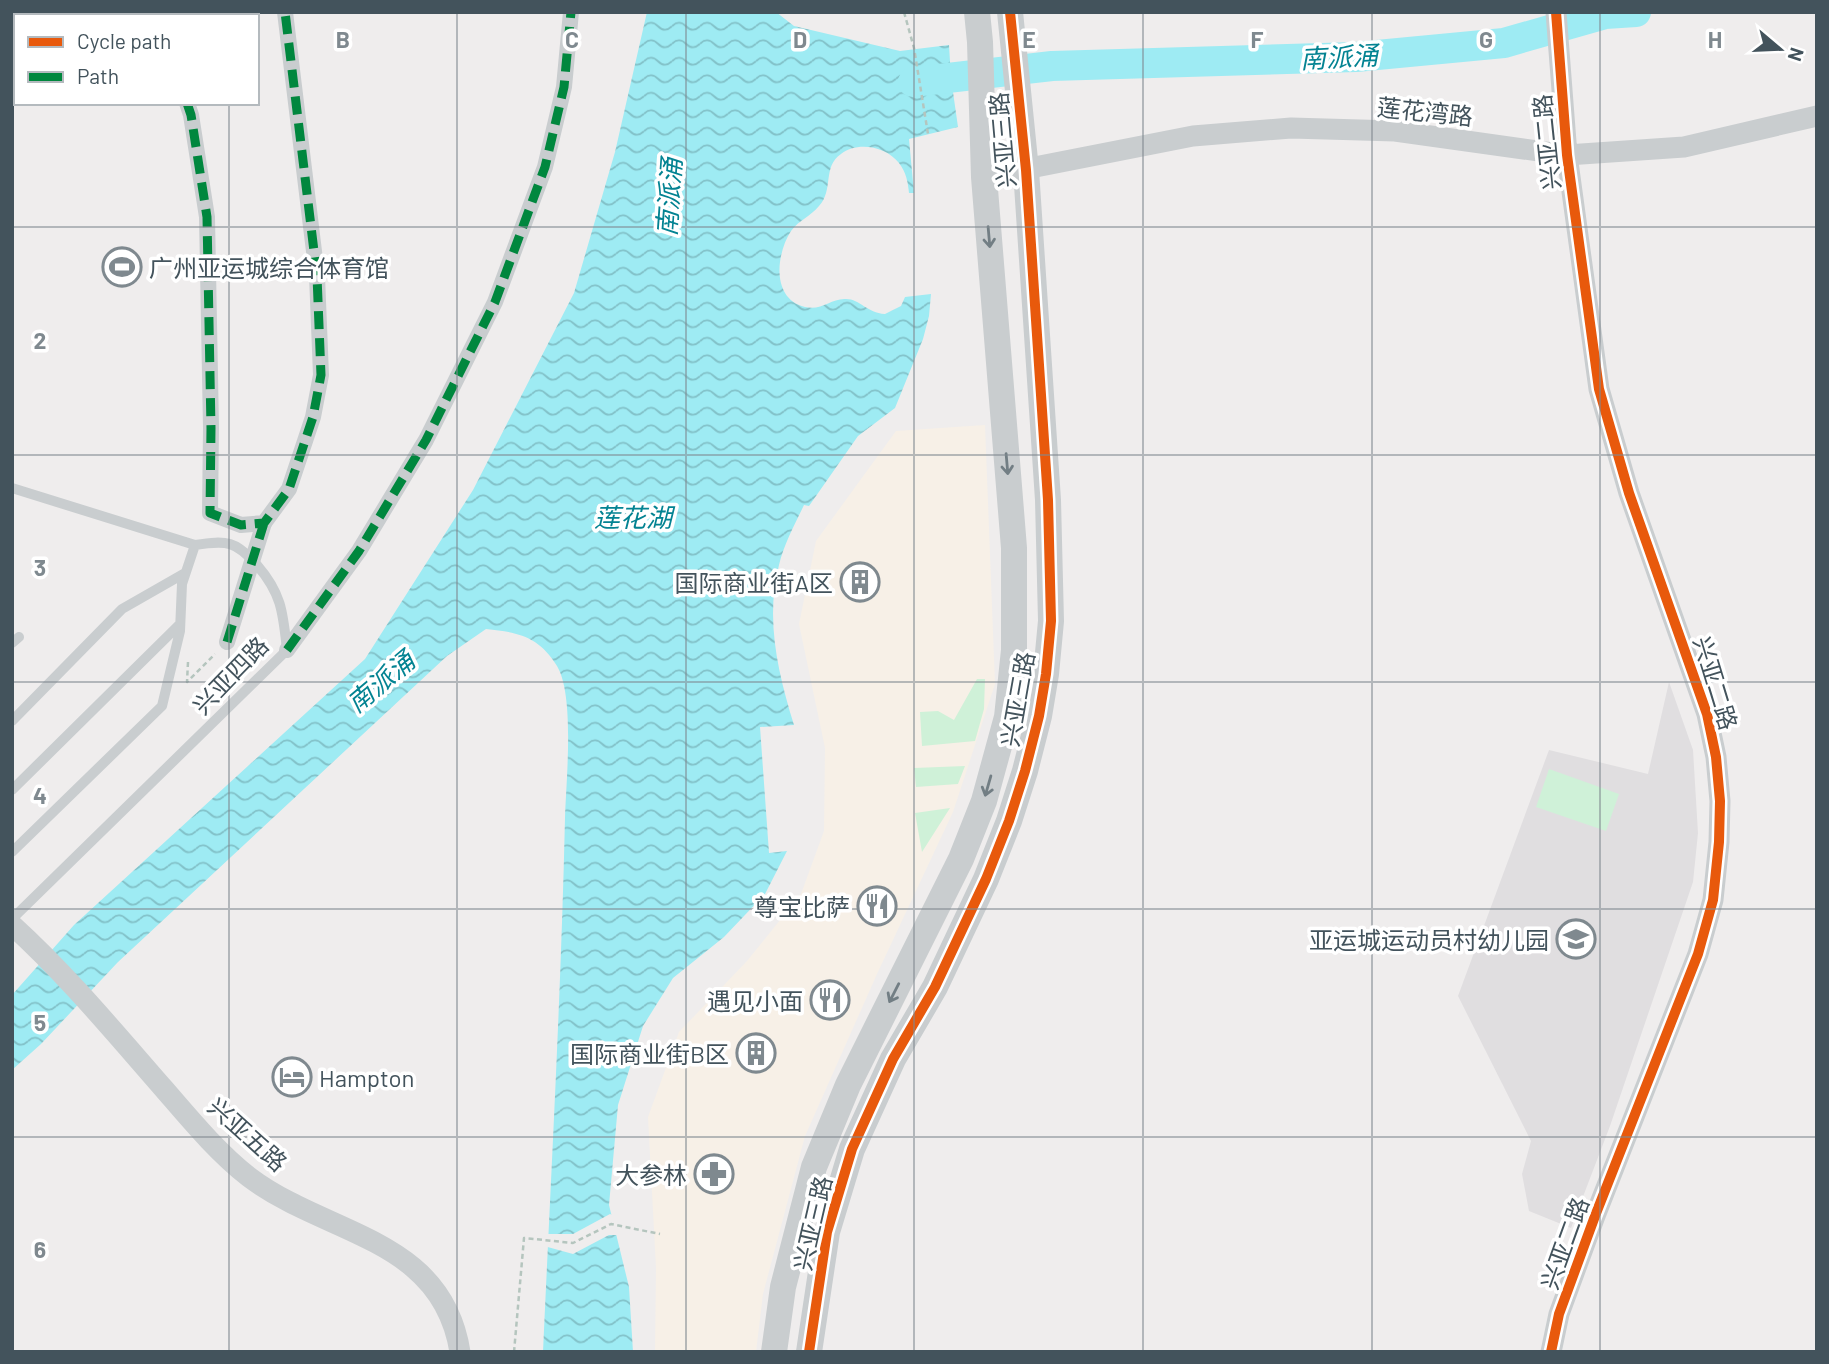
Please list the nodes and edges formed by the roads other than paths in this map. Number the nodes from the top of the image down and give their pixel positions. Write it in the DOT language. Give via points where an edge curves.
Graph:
graph roads {
  1 [pos="285,12"];
  2 [pos="571,12"];
  3 [pos="977,12"];
  4 [pos="1010,12"];
  5 [pos="1556,12"];
  6 [pos="188,105"];
  7 [pos="1817,116"];
  8 [pos="1567,155"];
  9 [pos="1026,170"];
  10 [pos="984,177"];
  11 [pos="12,488"];
  12 [pos="264,523"];
  13 [pos="195,545"];
  14 [pos="186,573"];
  15 [pos="180,627"];
  16 [pos="227,642"];
  17 [pos="286,650"];
  18 [pos="12,720"];
  19 [pos="12,790"];
  20 [pos="12,852"];
  21 [pos="12,919"];
  22 [pos="12,925"];
  23 [pos="460,1352"];
  24 [pos="774,1352"];
  25 [pos="809,1352"];
  26 [pos="1551,1352"];
  1 -- 12 [label="street" via="317,276 321,375 313,417 289,489"];
  2 -- 17 [label="street" via="564,87 545,167 495,302 426,440 359,551"];
  3 -- 10 [label="street, 兴亚三路"];
  4 -- 9 [label="street, 兴亚三路"];
  5 -- 8 [label="street, 兴亚二路"];
  6 -- 12 [label="street" via="207,217 210,513 242,525"];
  7 -- 8 [label="street, 莲花湾路" via="1684,147"];
  8 -- 9 [label="street, 莲花湾路" via="1395,131 1291,128 1193,136"];
  8 -- 26 [label="street, 兴亚二路" via="1599,389 1629,493 1707,714 1720,815 1713,900 1698,954 1559,1314"];
  9 -- 10 [label="street, 莲花湾路"];
  9 -- 25 [label="street, 兴亚三路" via="1048,500 1051,621 1039,716 1009,821 986,879 852,1149 827,1232"];
  10 -- 24 [label="street, 兴亚三路, one-way" via="1014,548 1014,650 1007,717 984,800 961,859 848,1085 814,1167 783,1287"];
  11 -- 13 [label="lane, 兴亚四路"];
  12 -- 16 [label="street, bridge"];
  13 -- 14 [label="lane"];
  13 -- 17 [label="lane, 兴亚四路" via="219,541 242,548 273,584 284,618"];
  14 -- 15 [label="lane"];
  14 -- 18 [label="lane" via="122,609"];
  15 -- 19 [label="lane"];
  15 -- 20 [label="lane" via="162,706"];
  17 -- 21 [label="lane, 兴亚四路"];
  22 -- 23 [label="street, 兴亚五路" via="197,1127 248,1176 418,1270 439,1294 454,1322"];
}
